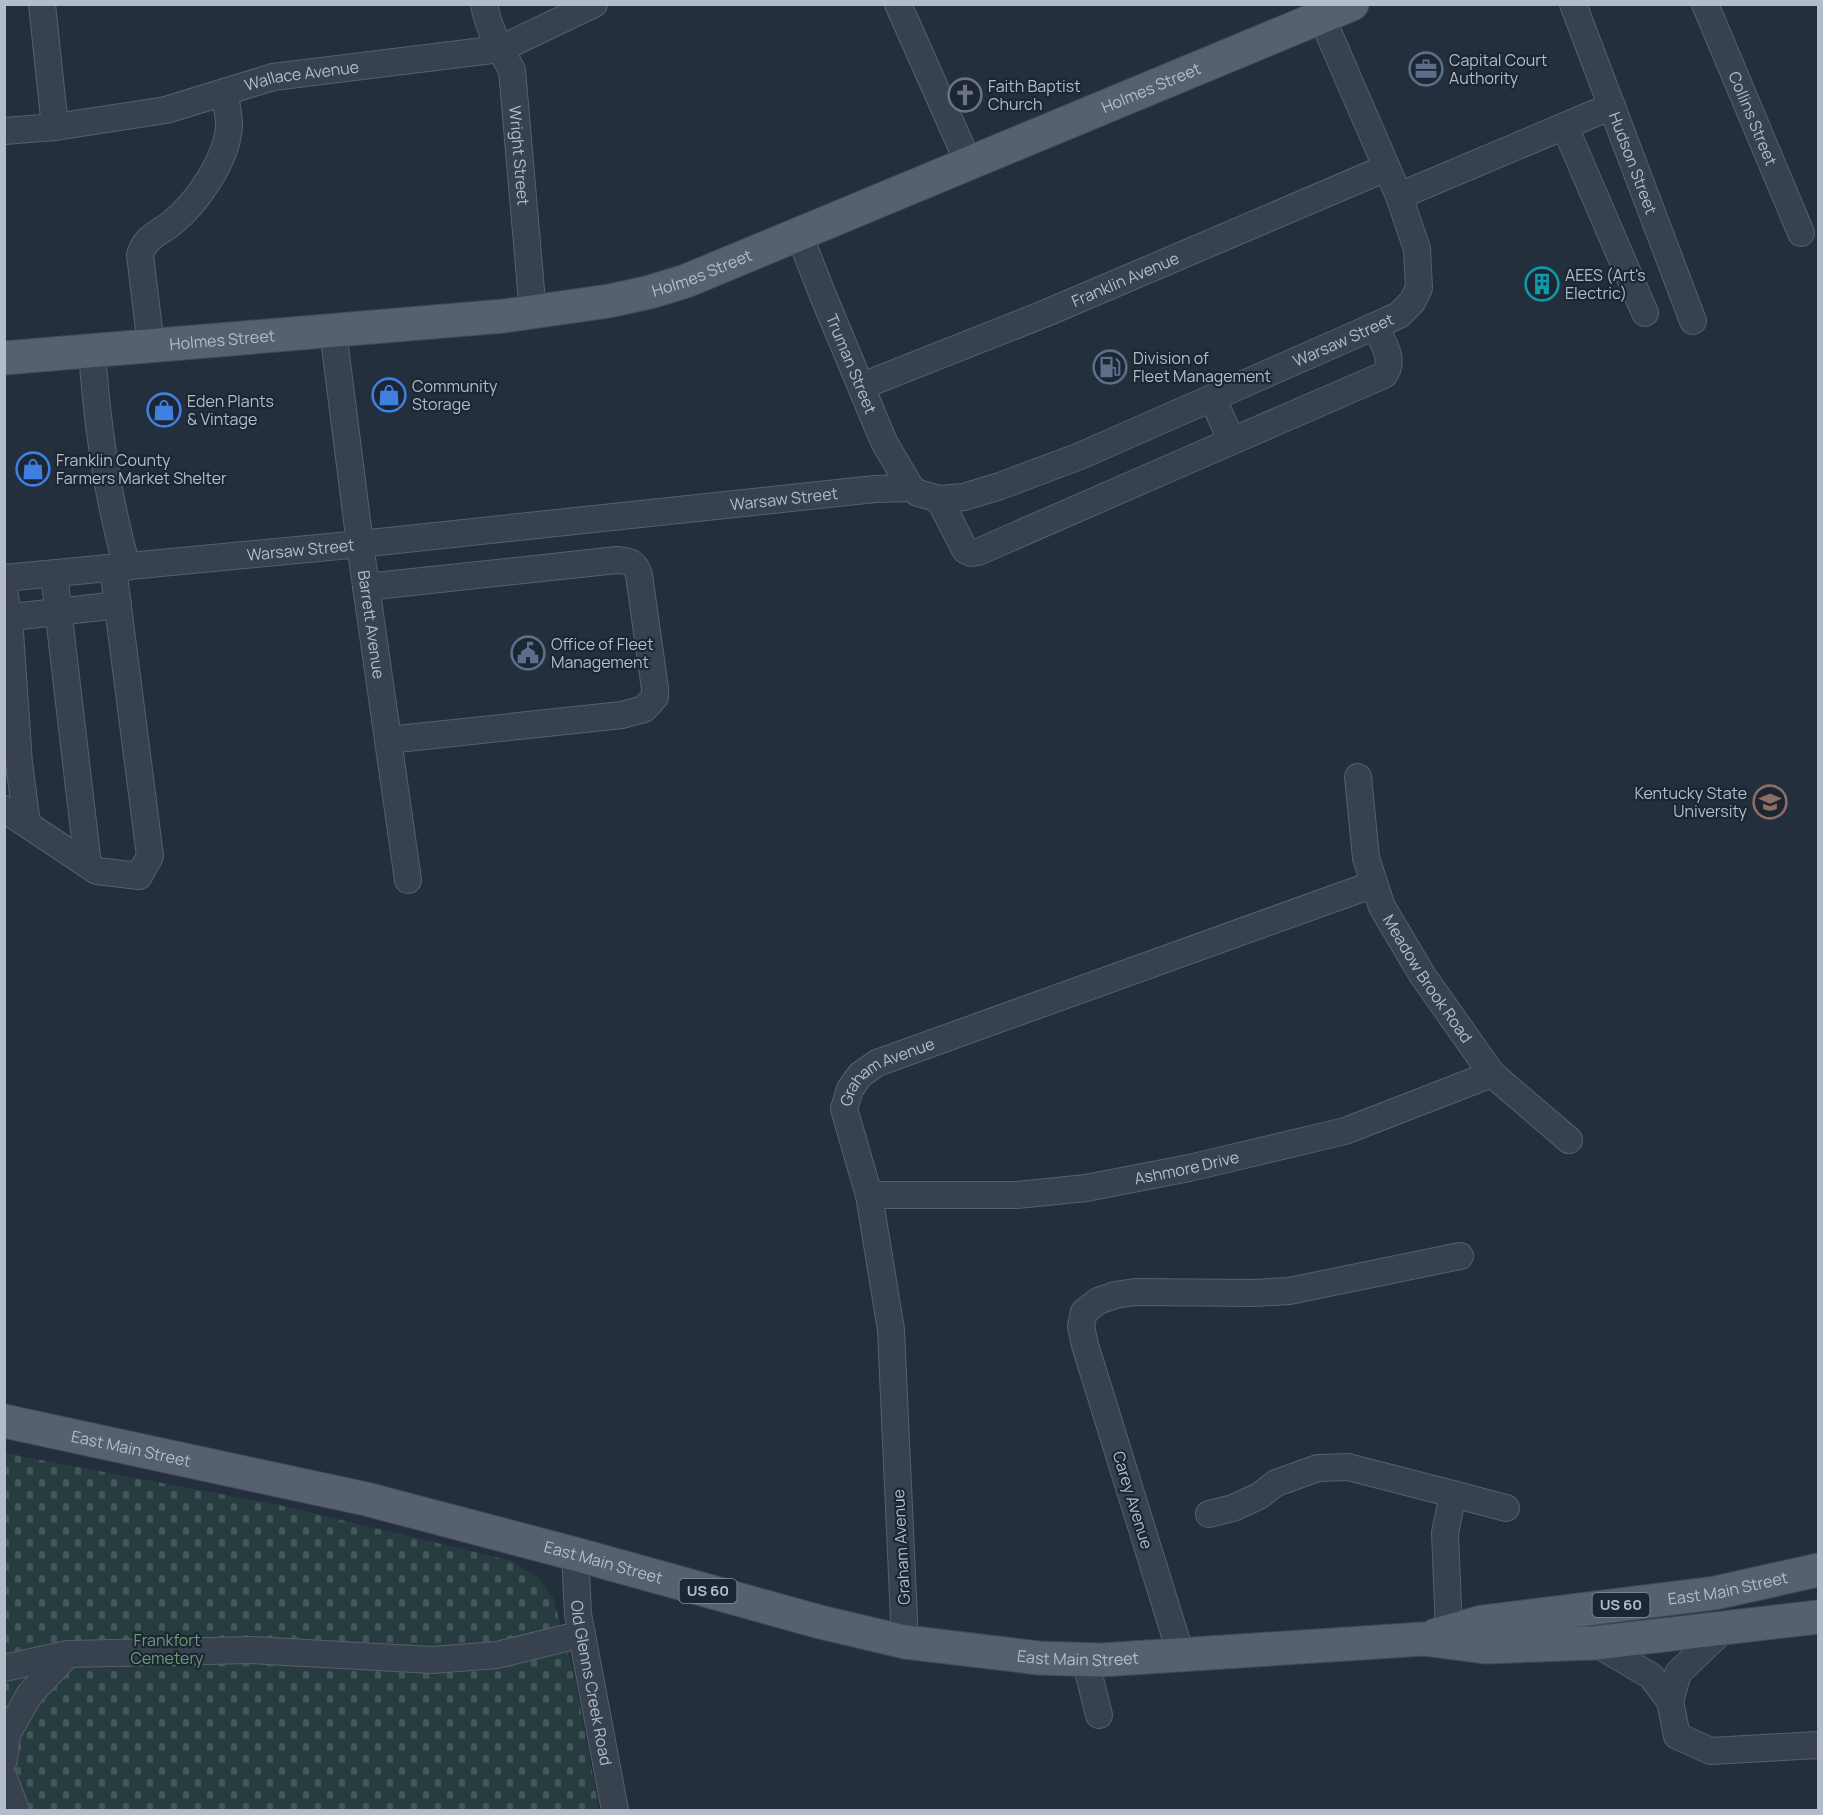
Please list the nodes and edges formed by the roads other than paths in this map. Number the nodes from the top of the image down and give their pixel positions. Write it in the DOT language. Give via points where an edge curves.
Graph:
graph roads {
  1 [pos="42,4"];
  2 [pos="484,4"];
  3 [pos="594,4"];
  4 [pos="898,4"];
  5 [pos="1352,4"];
  6 [pos="1574,4"];
  7 [pos="1704,4"];
  8 [pos="1319,11"];
  9 [pos="500,49"];
  10 [pos="224,92"];
  11 [pos="1612,106"];
  12 [pos="55,127"];
  13 [pos="1564,127"];
  14 [pos="4,131"];
  15 [pos="969,164"];
  16 [pos="1386,168"];
  17 [pos="1399,196"];
  18 [pos="1801,233"];
  19 [pos="799,234"];
  20 [pos="533,313"];
  21 [pos="1645,313"];
  22 [pos="1693,321"];
  23 [pos="1375,326"];
  24 [pos="333,331"];
  25 [pos="150,346"];
  26 [pos="92,351"];
  27 [pos="4,358"];
  28 [pos="862,386"];
  29 [pos="1212,398"];
  30 [pos="1232,441"];
  31 [pos="911,488"];
  32 [pos="939,499"];
  33 [pos="360,544"];
  34 [pos="120,567"];
  35 [pos="54,574"];
  36 [pos="4,578"];
  37 [pos="366,587"];
  38 [pos="4,591"];
  39 [pos="118,605"];
  40 [pos="59,611"];
  41 [pos="7,618"];
  42 [pos="388,740"];
  43 [pos="1358,777"];
  44 [pos="4,809"];
  45 [pos="27,824"];
  46 [pos="88,865"];
  47 [pos="408,880"];
  48 [pos="1374,884"];
  49 [pos="1492,1074"];
  50 [pos="1569,1140"];
  51 [pos="869,1196"];
  52 [pos="1460,1256"];
  53 [pos="4,1421"];
  54 [pos="1453,1494"];
  55 [pos="1506,1508"];
  56 [pos="1209,1514"];
  57 [pos="575,1554"];
  58 [pos="1818,1570"];
  59 [pos="1818,1617"];
  60 [pos="1724,1629"];
  61 [pos="582,1634"];
  62 [pos="1436,1635"];
  63 [pos="905,1642"];
  64 [pos="1595,1643"];
  65 [pos="68,1654"];
  66 [pos="1181,1655"];
  67 [pos="1084,1659"];
  68 [pos="4,1668"];
  69 [pos="1670,1701"];
  70 [pos="1099,1714"];
  71 [pos="1818,1745"];
  72 [pos="4,1760"];
  73 [pos="4,1778"];
  74 [pos="16,1810"];
  75 [pos="615,1810"];
  1 -- 12 [label="street"];
  2 -- 9 [label="street, Wright Street"];
  3 -- 9 [label="street, Wallace Avenue"];
  4 -- 15 [label="street"];
  5 -- 8 [label="main road, Holmes Street"];
  6 -- 11 [label="street, Hudson Street"];
  7 -- 18 [label="street, Collins Street"];
  8 -- 15 [label="main road, Holmes Street"];
  8 -- 16 [label="street"];
  9 -- 10 [label="street, Wallace Avenue" via="273,77"];
  9 -- 20 [label="street, Wright Street" via="512,70"];
  10 -- 12 [label="street, Wallace Avenue" via="166,110"];
  10 -- 25 [label="street" via="229,124 222,159 184,213 152,235 140,255"];
  11 -- 13 [label="street"];
  11 -- 22 [label="street, Hudson Street"];
  12 -- 14 [label="street, Wallace Avenue"];
  13 -- 17 [label="street"];
  13 -- 21 [label="street"];
  15 -- 19 [label="main road, Holmes Street"];
  16 -- 17 [label="street"];
  16 -- 28 [label="street, Franklin Avenue" via="1044,314"];
  17 -- 23 [label="street, Warsaw Street" via="1417,249 1419,288 1412,303 1399,315"];
  19 -- 20 [label="main road, Holmes Street" via="715,270 650,292"];
  19 -- 28 [label="street, Truman Street"];
  20 -- 24 [label="main road, Holmes Street"];
  23 -- 29 [label="street, Warsaw Street"];
  23 -- 30 [label="street" via="1390,359 1384,375"];
  24 -- 25 [label="main road, Holmes Street"];
  24 -- 33 [label="street, Barrett Avenue"];
  25 -- 26 [label="main road, Holmes Street"];
  26 -- 27 [label="main road, Holmes Street"];
  26 -- 34 [label="street" via="96,408"];
  28 -- 31 [label="street, Truman Street" via="885,442"];
  29 -- 30 [label="street"];
  29 -- 32 [label="street, Warsaw Street" via="1080,456 964,496"];
  30 -- 32 [label="street" via="978,552 964,550"];
  31 -- 32 [label="street, Warsaw Street"];
  31 -- 33 [label="street, Warsaw Street" via="774,498"];
  33 -- 34 [label="street, Warsaw Street"];
  33 -- 37 [label="street, Barrett Avenue"];
  34 -- 35 [label="street, Warsaw Street"];
  34 -- 39 [label="street"];
  35 -- 36 [label="street, Warsaw Street"];
  35 -- 40 [label="street"];
  37 -- 42 [label="street, Barrett Avenue"];
  37 -- 42 [label="street" via="630,561 636,565 655,689 655,697 644,708 622,715"];
  38 -- 41 [label="street"];
  39 -- 40 [label="street"];
  39 -- 46 [label="street" via="150,856 139,876 98,871"];
  40 -- 41 [label="street"];
  40 -- 46 [label="street"];
  41 -- 45 [label="street"];
  42 -- 47 [label="street, Barrett Avenue"];
  43 -- 48 [label="street, Meadow Brook Road" via="1366,858"];
  44 -- 45 [label="street"];
  45 -- 46 [label="street"];
  48 -- 49 [label="street, Meadow Brook Road" via="1382,907 1423,976"];
  48 -- 51 [label="street, Graham Avenue" via="877,1063 860,1075 850,1089 844,1109"];
  49 -- 50 [label="street, Meadow Brook Road"];
  49 -- 51 [label="street, Ashmore Drive" via="1345,1131 1098,1186 1017,1195"];
  51 -- 63 [label="street, Graham Avenue" via="891,1330"];
  52 -- 66 [label="street, Carey Avenue" via="1289,1291 1114,1295 1084,1312 1081,1326 1085,1345"];
  53 -- 57 [label="main road, East Main Street / US 60" via="366,1499"];
  54 -- 55 [label="street"];
  54 -- 56 [label="street" via="1348,1467 1318,1468 1276,1483 1233,1508"];
  54 -- 62 [label="street" via="1445,1533"];
  57 -- 61 [label="street, Old Glenns Creek Road"];
  57 -- 63 [label="main road, East Main Street / US 60"];
  58 -- 62 [label="main road, East Main Street / US 60" via="1715,1593 1482,1622"];
  59 -- 60 [label="main road, East Main Street / US 60"];
  60 -- 64 [label="main road, East Main Street / US 60"];
  60 -- 69 [label="street" via="1678,1673"];
  61 -- 65 [label="street" via="496,1655 432,1660 252,1650"];
  61 -- 75 [label="street, Old Glenns Creek Road"];
  62 -- 64 [label="main road, East Main Street / US 60" via="1485,1647"];
  62 -- 66 [label="main road, East Main Street / US 60"];
  63 -- 67 [label="main road, East Main Street / US 60" via="1040,1658"];
  64 -- 69 [label="street" via="1651,1676"];
  65 -- 68 [label="street"];
  65 -- 72 [label="street" via="30,1694 7,1734"];
  66 -- 67 [label="main road, East Main Street / US 60"];
  67 -- 70 [label="street"];
  69 -- 71 [label="street" via="1677,1736 1711,1751"];
  73 -- 74 [label="street"];
}
